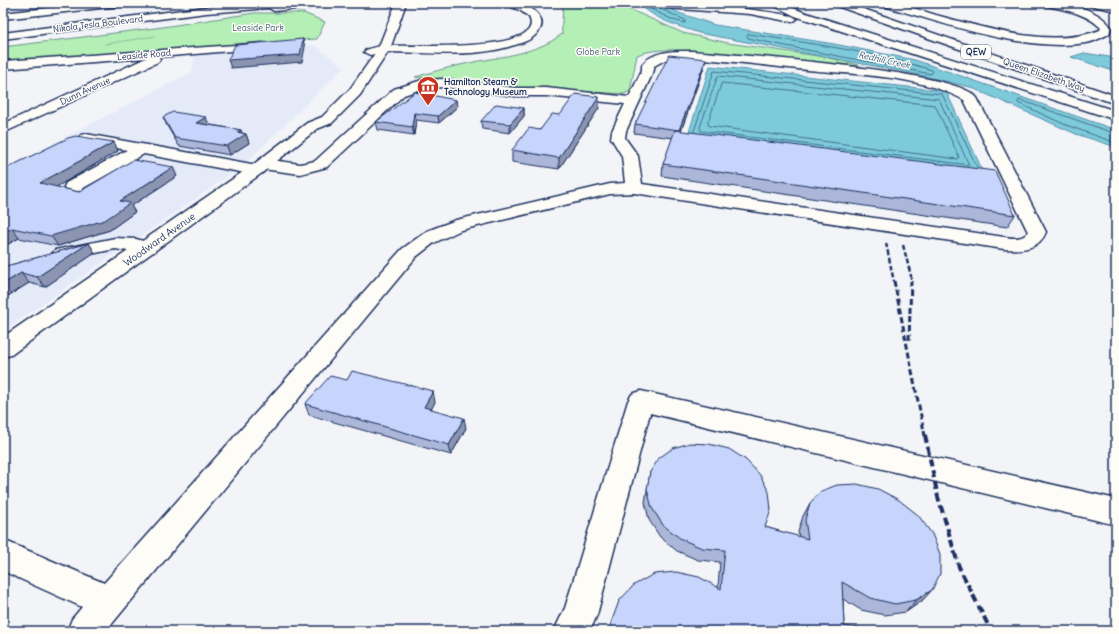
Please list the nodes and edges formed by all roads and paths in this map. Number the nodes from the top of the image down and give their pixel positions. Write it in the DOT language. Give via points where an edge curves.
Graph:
graph roads {
  1 [pos="40,3"];
  2 [pos="118,3"];
  3 [pos="195,3"];
  4 [pos="227,3"];
  5 [pos="288,3"];
  6 [pos="328,3"];
  7 [pos="401,3"];
  8 [pos="508,3"];
  9 [pos="636,3"];
  10 [pos="775,3"];
  11 [pos="836,3"];
  12 [pos="865,3"];
  13 [pos="884,3"];
  14 [pos="1046,3"];
  15 [pos="1066,3"];
  16 [pos="1092,3"];
  17 [pos="389,4"];
  18 [pos="3,7"];
  19 [pos="1116,8"];
  20 [pos="3,16"];
  21 [pos="1116,18"];
  22 [pos="102,23"];
  23 [pos="3,30"];
  24 [pos="3,36"];
  25 [pos="873,38"];
  26 [pos="278,44"];
  27 [pos="384,49"];
  28 [pos="370,52"];
  29 [pos="167,53"];
  30 [pos="1035,60"];
  31 [pos="19,64"];
  32 [pos="3,65"];
  33 [pos="3,71"];
  34 [pos="1116,100"];
  35 [pos="633,101"];
  36 [pos="1116,108"];
  37 [pos="1116,116"];
  38 [pos="7,125"];
  39 [pos="312,126"];
  40 [pos="73,140"];
  41 [pos="142,148"];
  42 [pos="260,167"];
  43 [pos="72,187"];
  44 [pos="634,188"];
  45 [pos="147,248"];
  46 [pos="45,259"];
  47 [pos="5,345"];
  48 [pos="1116,512"];
  49 [pos="3,555"];
  50 [pos="109,602"];
  51 [pos="84,631"];
  52 [pos="571,631"];
  1 -- 18 [label="main road"];
  2 -- 20 [label="main road"];
  3 -- 23 [label="main road"];
  4 -- 23 [label="main road, Nikola Tesla Boulevard"];
  5 -- 22 [label="main road, Nikola Tesla Boulevard"];
  6 -- 22 [label="main road"];
  7 -- 27 [label="main road, Woodward Avenue"];
  8 -- 27 [label="main road" via="536,16 534,31 518,40 492,46"];
  9 -- 25 [label="main road" via="750,11"];
  10 -- 25 [label="main road" via="799,14"];
  10 -- 36 [label="main road" via="881,27"];
  11 -- 34 [label="main road, Queen Elizabeth Way / QEW"];
  12 -- 30 [label="main road, Queen Elizabeth Way / QEW"];
  13 -- 14 [label="main road" via="978,29 1026,38 1074,41 1098,37 1105,32 1106,28 1096,19"];
  15 -- 21 [label="main road"];
  16 -- 19 [label="main road"];
  17 -- 28 [label="main road, Woodward Avenue" via="381,32"];
  22 -- 24 [label="main road, Nikola Tesla Boulevard"];
  25 -- 37 [label="main road"];
  26 -- 29 [label="main road, Leaside Road"];
  27 -- 28 [label="main road"];
  27 -- 39 [label="main road, Woodward Avenue" via="350,99 327,120"];
  28 -- 39 [label="main road, Woodward Avenue" via="348,81 312,118"];
  29 -- 31 [label="main road, Leaside Road"];
  29 -- 38 [label="main road, Dunn Avenue"];
  31 -- 32 [label="main road, Leaside Road"];
  31 -- 33 [label="main road"];
  35 -- 42 [label="main road" via="546,92 515,92 444,83 422,84 399,92 321,164 300,169"];
  35 -- 44 [label="main road" via="618,138 630,156"];
  35 -- 44 [label="main road" via="650,63 658,58 676,55 698,55 860,72 952,89 973,100 1037,232 1035,238 1028,242 1004,243"];
  39 -- 42 [label="main road, Woodward Avenue"];
  40 -- 41 [label="main road" via="84,138"];
  41 -- 42 [label="main road"];
  41 -- 43 [label="main road"];
  42 -- 45 [label="main road, Woodward Avenue"];
  44 -- 50 [label="main road" via="610,189 462,224 442,231 419,244"];
  45 -- 46 [label="main road" via="131,242 105,244"];
  45 -- 47 [label="main road, Woodward Avenue"];
  48 -- 52 [label="main road" via="642,401 580,615"];
  49 -- 50 [label="main road"];
  50 -- 51 [label="main road"];
}
